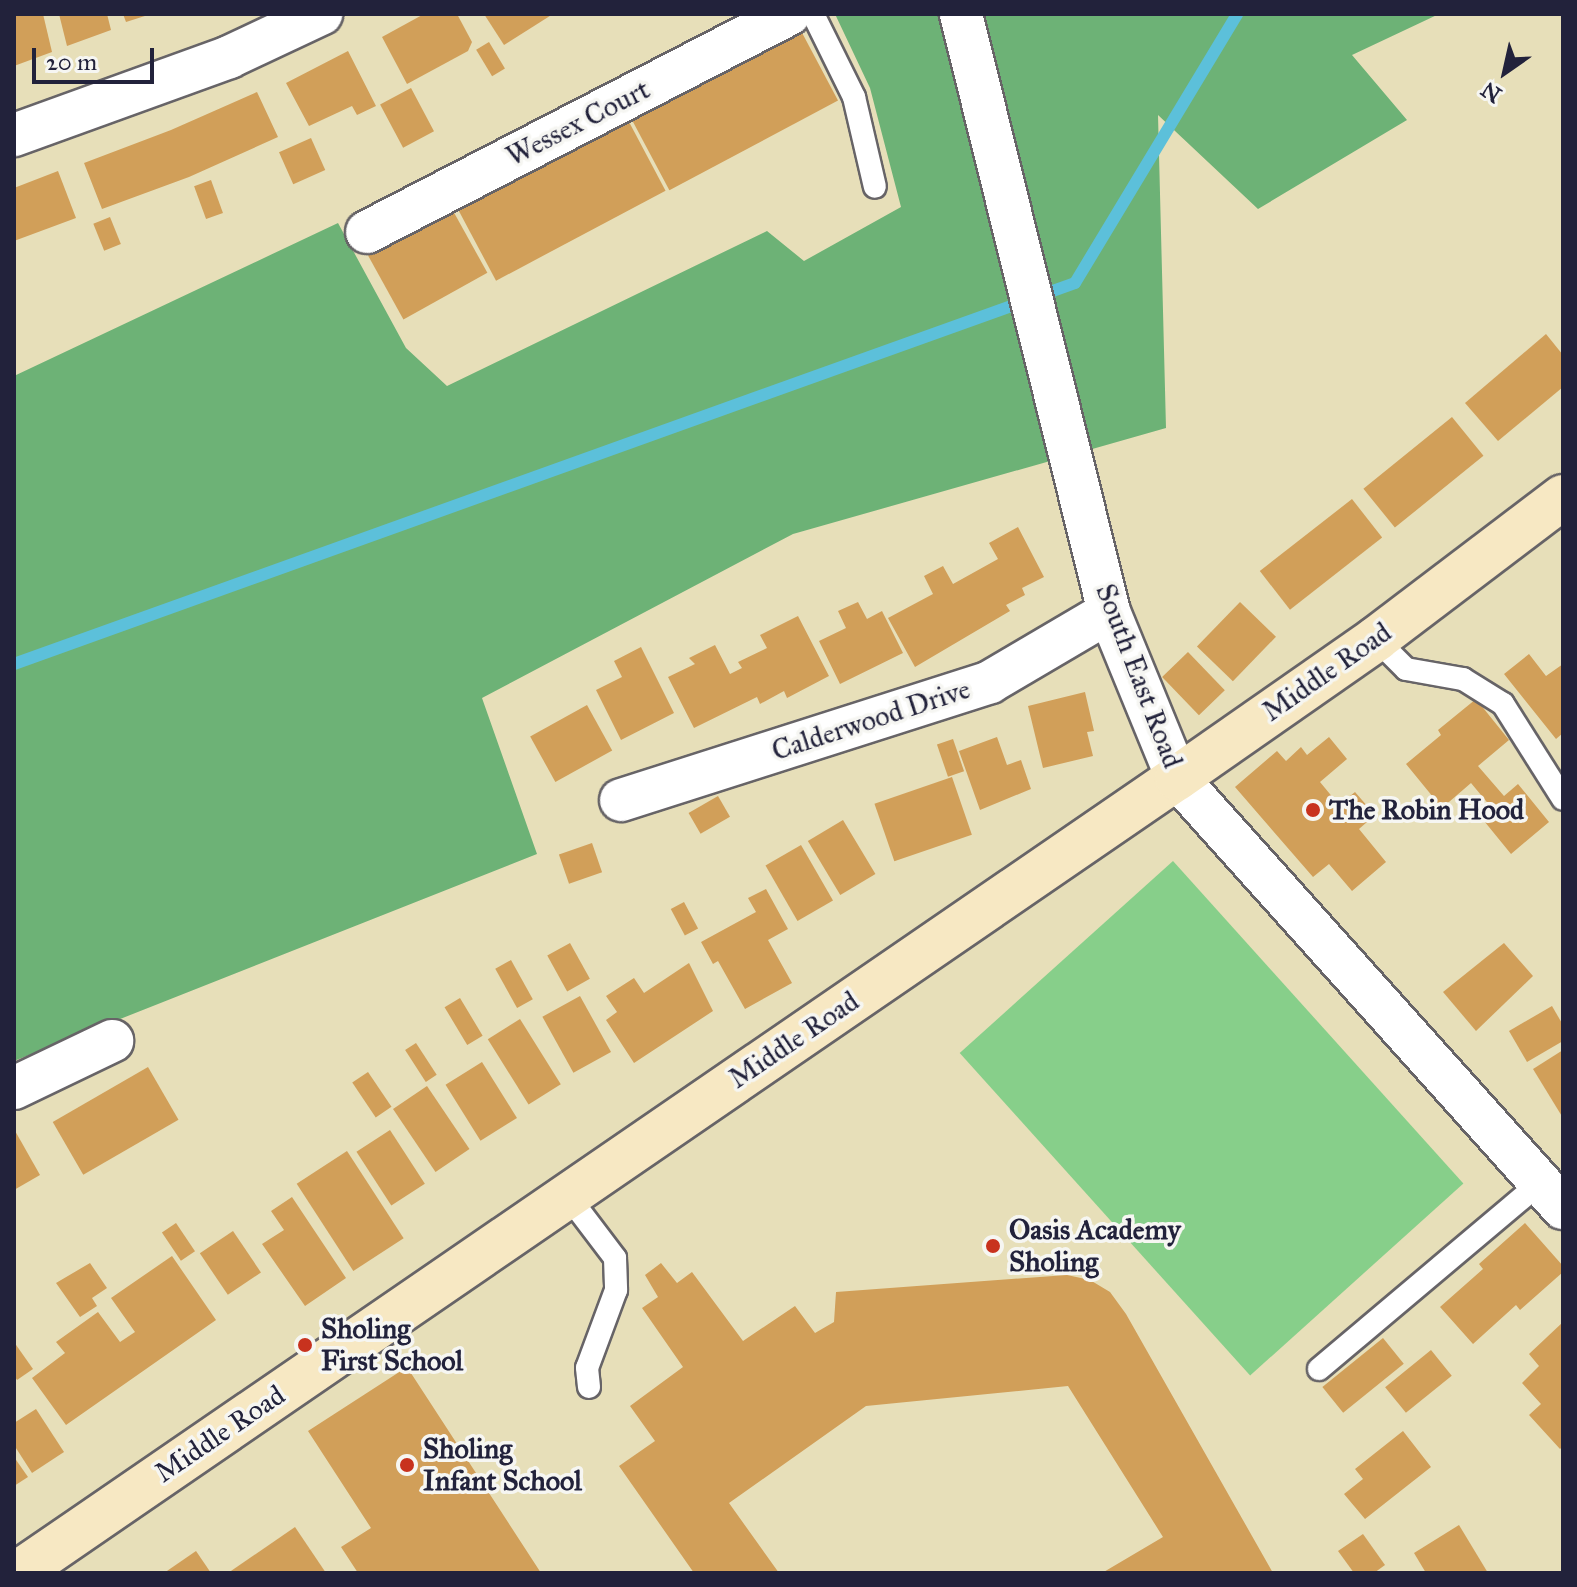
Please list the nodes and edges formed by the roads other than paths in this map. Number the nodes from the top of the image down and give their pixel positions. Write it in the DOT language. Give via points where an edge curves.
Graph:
graph roads {
  1 [pos="321,14"];
  2 [pos="789,14"];
  3 [pos="813,14"];
  4 [pos="961,14"];
  5 [pos="14,135"];
  6 [pos="875,187"];
  7 [pos="367,232"];
  8 [pos="1563,497"];
  9 [pos="1109,612"];
  10 [pos="1376,639"];
  11 [pos="1177,778"];
  12 [pos="1563,799"];
  13 [pos="621,800"];
  14 [pos="112,1041"];
  15 [pos="14,1088"];
  16 [pos="568,1196"];
  17 [pos="1552,1196"];
  18 [pos="1319,1369"];
  19 [pos="589,1387"];
  20 [pos="18,1573"];
  1 -- 5 [label="street" via="229,57"];
  2 -- 7 [label="street, Wessex Court"];
  3 -- 6 [label="lane" via="854,97"];
  4 -- 9 [label="street, South East Road"];
  8 -- 10 [label="street, Middle Road"];
  9 -- 11 [label="street, South East Road"];
  9 -- 13 [label="street, Calderwood Drive" via="990,682"];
  10 -- 11 [label="street, Middle Road"];
  10 -- 12 [label="lane" via="1406,669 1463,679 1503,704"];
  11 -- 16 [label="street, Middle Road"];
  11 -- 17 [label="street, South East Road"];
  14 -- 15 [label="street"];
  16 -- 19 [label="lane" via="615,1258 616,1290 587,1368"];
  16 -- 20 [label="street, Middle Road"];
  17 -- 18 [label="lane"];
}
